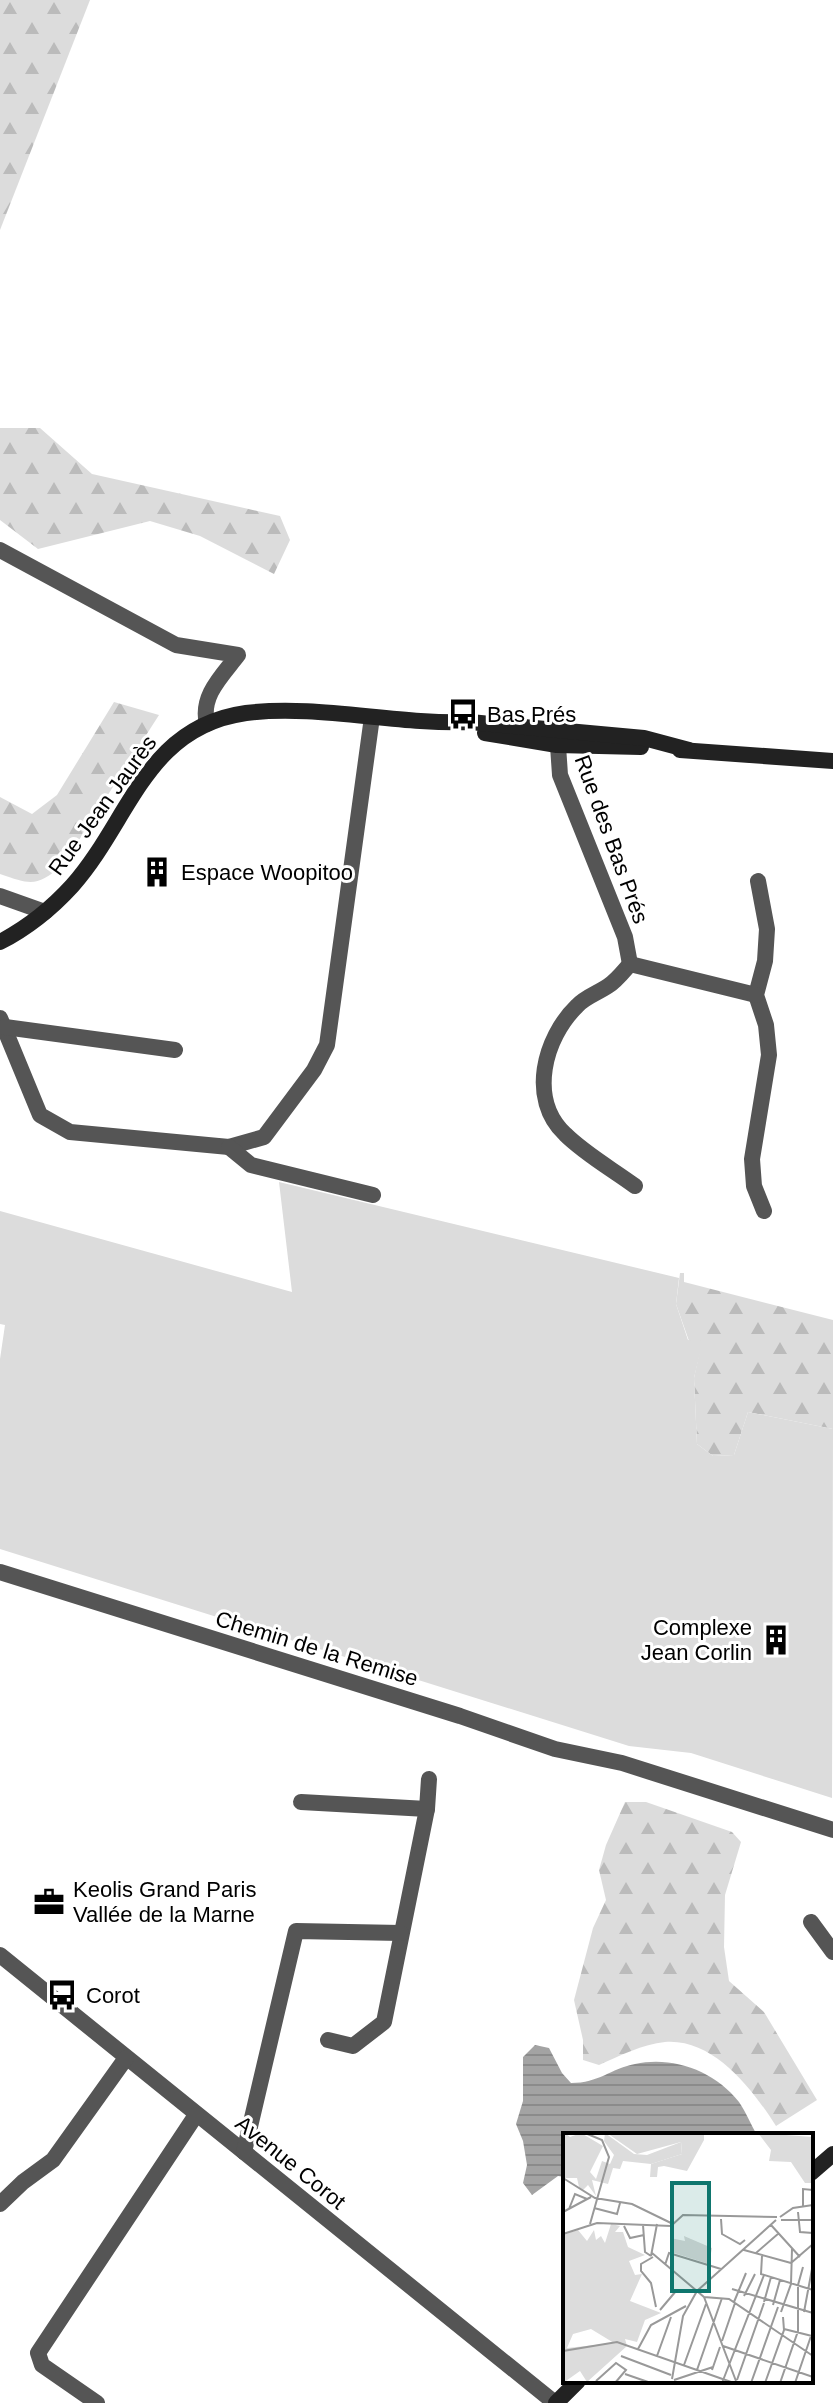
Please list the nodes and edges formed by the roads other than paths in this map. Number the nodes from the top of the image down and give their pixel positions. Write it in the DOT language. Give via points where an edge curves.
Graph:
graph roads {
  1 [pos="0,550"];
  2 [pos="372,717"];
  3 [pos="207,724"];
  4 [pos="557,737"];
  5 [pos="833,761"];
  6 [pos="758,881"];
  7 [pos="0,896"];
  8 [pos="45,912"];
  9 [pos="0,942"];
  10 [pos="630,964"];
  11 [pos="756,995"];
  12 [pos="2,1022"];
  13 [pos="175,1050"];
  14 [pos="229,1147"];
  15 [pos="635,1186"];
  16 [pos="373,1195"];
  17 [pos="764,1211"];
  18 [pos="0,1572"];
  19 [pos="429,1779"];
  20 [pos="301,1802"];
  21 [pos="427,1809"];
  22 [pos="833,1830"];
  23 [pos="811,1922"];
  24 [pos="401,1933"];
  25 [pos="833,1952"];
  26 [pos="0,1955"];
  27 [pos="328,2040"];
  28 [pos="126,2058"];
  29 [pos="196,2115"];
  30 [pos="244,2152"];
  31 [pos="833,2154"];
  32 [pos="813,2171"];
  33 [pos="0,2204"];
  34 [pos="576,2383"];
  35 [pos="93,2402"];
  36 [pos="556,2403"];
  1 -- 3 [label="street" via="176,645 238,655 207,696"];
  2 -- 3 [label="street, Rue Jean Jaurès" via="247,713"];
  2 -- 4 [label="street, Rue Jean Jaurès"];
  2 -- 14 [label="street" via="327,1045 264,1137"];
  3 -- 8 [label="street, Rue Jean Jaurès" via="182,736 159,758 81,874"];
  4 -- 5 [label="street, Rue Jean Jaurès"];
  4 -- 10 [label="street, Rue des Bas Prés" via="560,775 625,937"];
  6 -- 11 [label="street" via="767,929"];
  7 -- 8 [label="street"];
  8 -- 9 [label="street, Rue Jean Jaurès"];
  10 -- 11 [label="street"];
  10 -- 15 [label="street" via="611,985 579,1003 561,1024 547,1052 543,1080 548,1108 563,1133"];
  11 -- 17 [label="street" via="769,1055 752,1159 754,1186"];
  12 -- 13 [label="street"];
  12 -- 14 [label="street" via="40,1115 70,1132"];
  14 -- 16 [label="street" via="251,1165"];
  18 -- 22 [label="street, Chemin de la Remise" via="555,1749 622,1763"];
  19 -- 21 [label="street"];
  20 -- 21 [label="street"];
  21 -- 24 [label="street"];
  23 -- 25 [label="street"];
  24 -- 27 [label="street" via="384,2022 353,2046"];
  24 -- 30 [label="street" via="296,1931"];
  26 -- 28 [label="street, Avenue Corot"];
  28 -- 29 [label="street, Avenue Corot"];
  28 -- 33 [label="street" via="53,2160"];
  29 -- 30 [label="street, Avenue Corot"];
  29 -- 35 [label="street" via="38,2353 42,2365"];
  30 -- 36 [label="street, Avenue Corot"];
  31 -- 32 [label="street"];
  34 -- 36 [label="street"];
}
